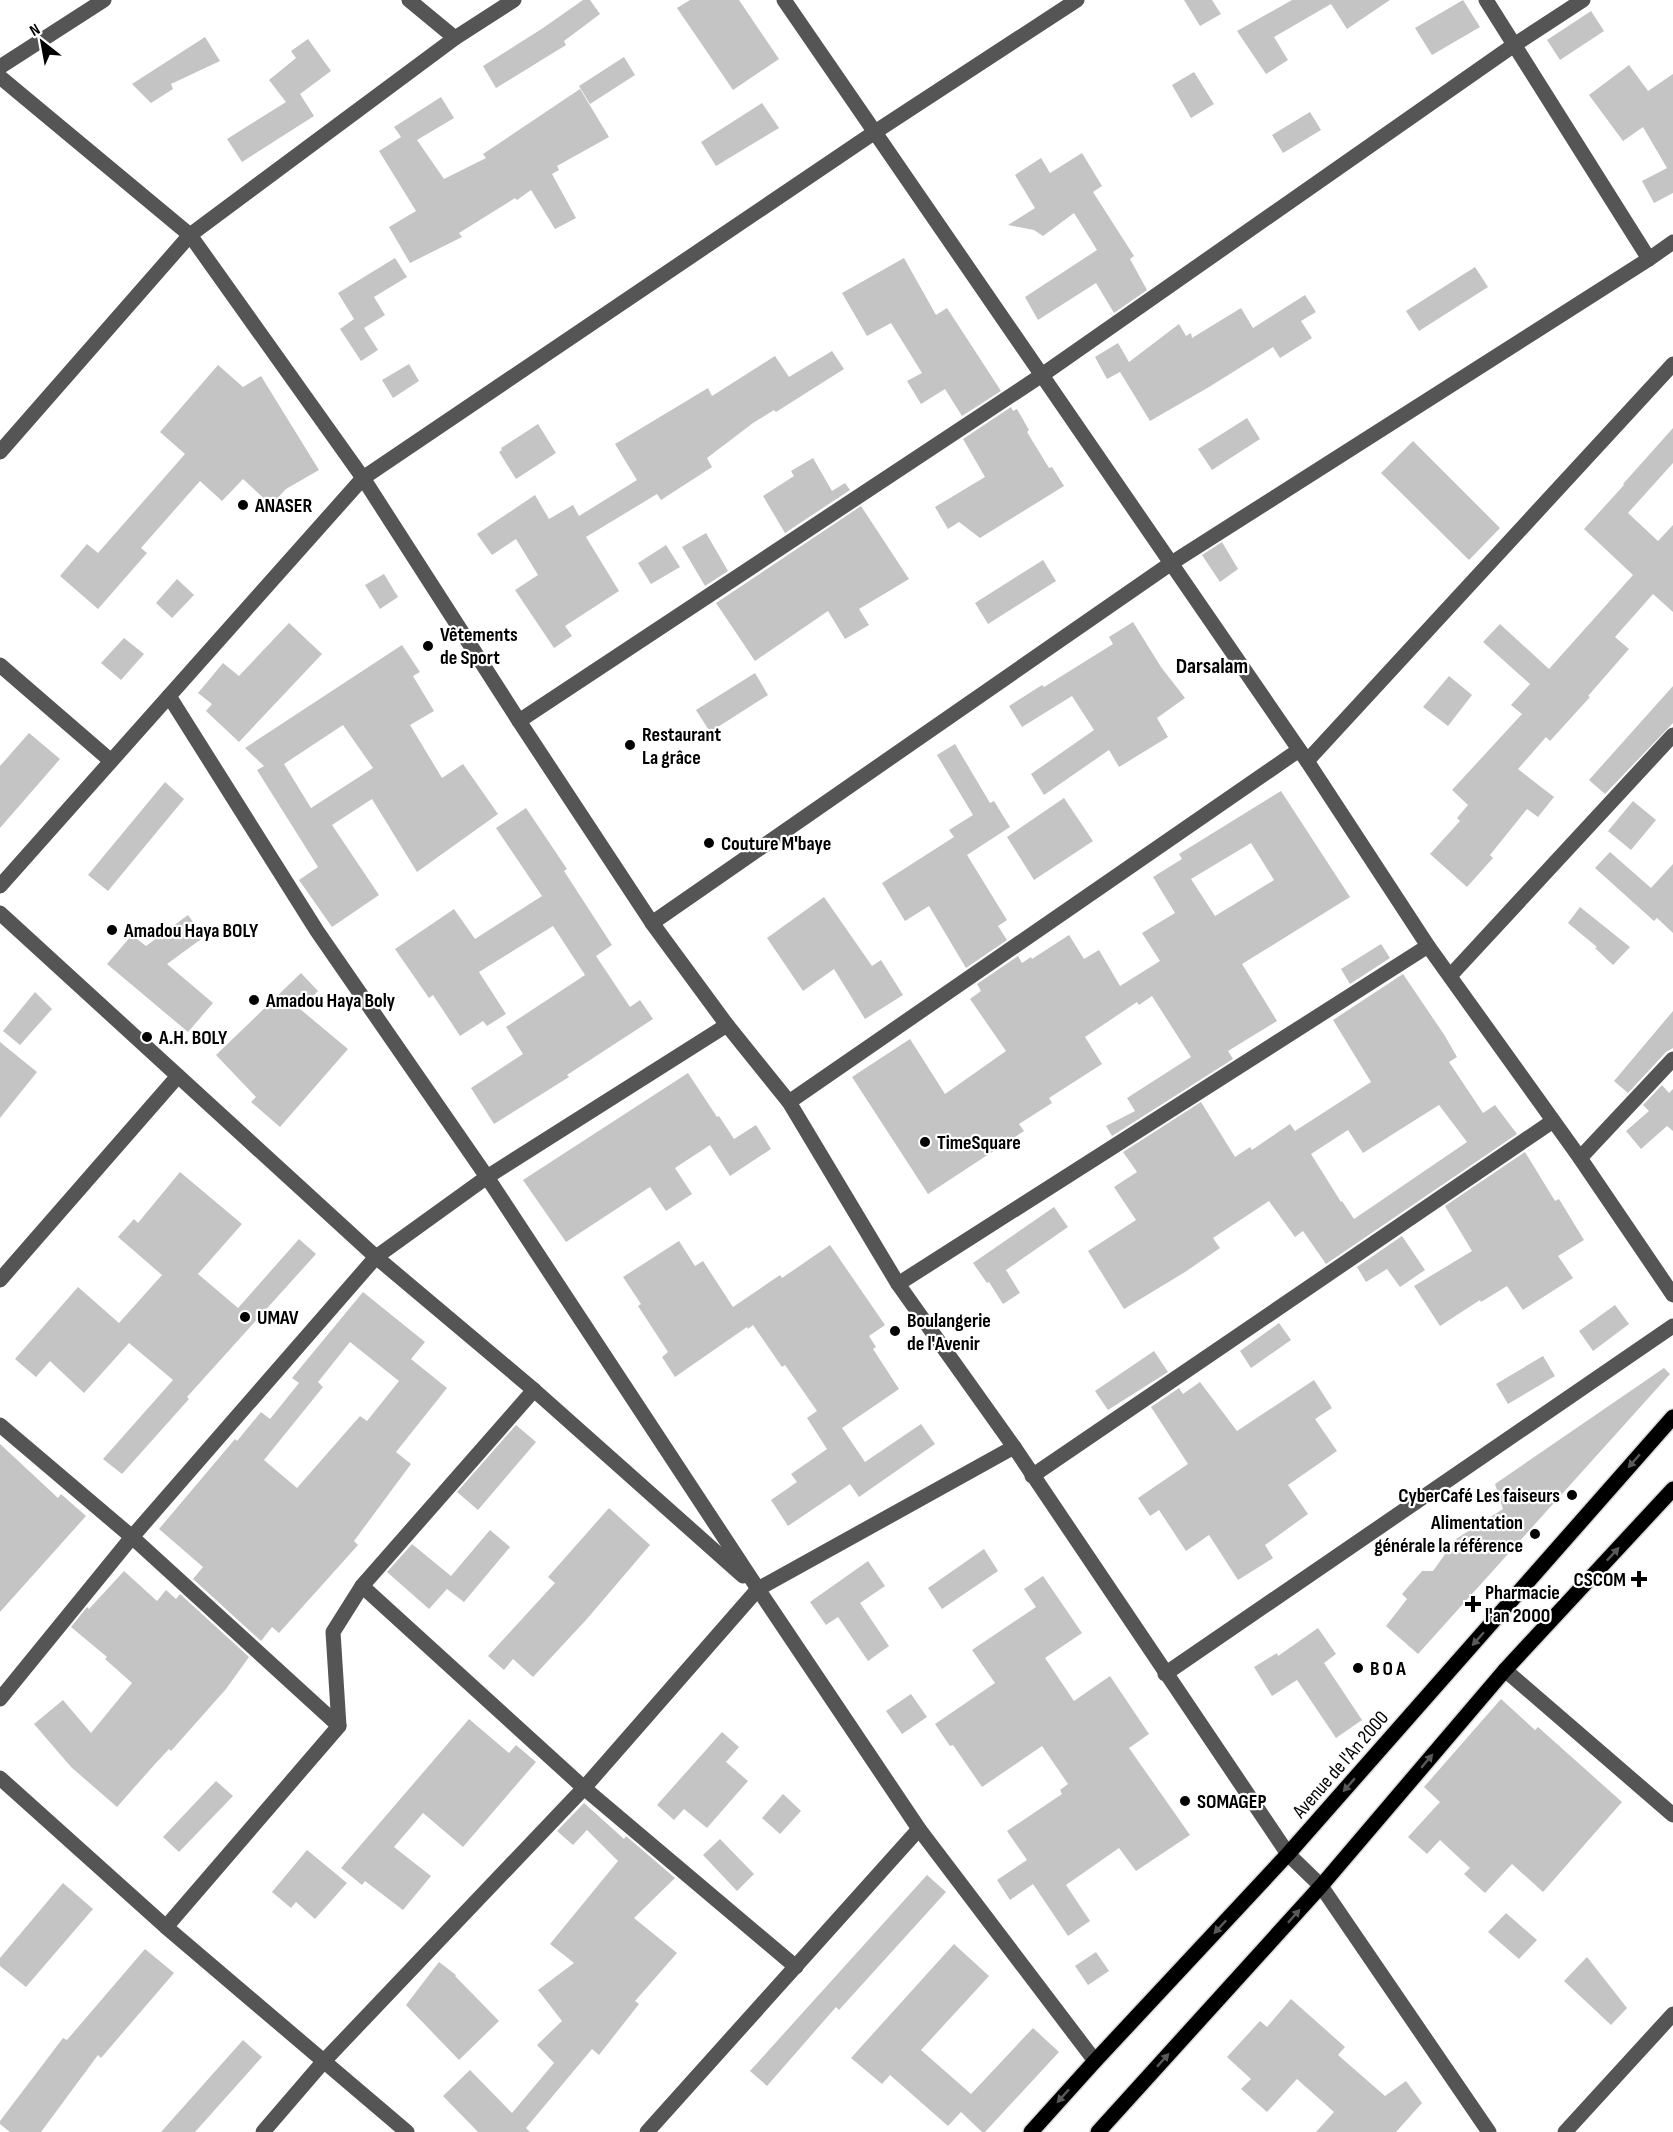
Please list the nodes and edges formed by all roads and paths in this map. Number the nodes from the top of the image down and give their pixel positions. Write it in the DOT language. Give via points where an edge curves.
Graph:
graph roads {
  1 [pos="104,0"];
  2 [pos="409,0"];
  3 [pos="514,0"];
  4 [pos="784,0"];
  5 [pos="1077,0"];
  6 [pos="1486,0"];
  7 [pos="1582,0"];
  8 [pos="454,38"];
  9 [pos="1514,45"];
  10 [pos="0,67"];
  11 [pos="0,77"];
  12 [pos="875,132"];
  13 [pos="190,235"];
  14 [pos="1673,242"];
  15 [pos="1649,259"];
  16 [pos="1673,364"];
  17 [pos="1042,375"];
  18 [pos="0,452"];
  19 [pos="363,478"];
  20 [pos="1170,564"];
  21 [pos="0,665"];
  22 [pos="169,696"];
  23 [pos="519,721"];
  24 [pos="1673,735"];
  25 [pos="1303,756"];
  26 [pos="111,761"];
  27 [pos="0,886"];
  28 [pos="0,913"];
  29 [pos="652,923"];
  30 [pos="1428,946"];
  31 [pos="1450,976"];
  32 [pos="727,1025"];
  33 [pos="1673,1059"];
  34 [pos="178,1076"];
  35 [pos="789,1102"];
  36 [pos="1552,1121"];
  37 [pos="1580,1158"];
  38 [pos="487,1177"];
  39 [pos="376,1257"];
  40 [pos="0,1280"];
  41 [pos="898,1284"];
  42 [pos="1673,1295"];
  43 [pos="1673,1326"];
  44 [pos="534,1390"];
  45 [pos="1673,1417"];
  46 [pos="0,1425"];
  47 [pos="1014,1447"];
  48 [pos="1032,1476"];
  49 [pos="1673,1489"];
  50 [pos="132,1538"];
  51 [pos="362,1586"];
  52 [pos="758,1589"];
  53 [pos="1505,1670"];
  54 [pos="1165,1674"];
  55 [pos="0,1699"];
  56 [pos="339,1726"];
  57 [pos="0,1779"];
  58 [pos="584,1788"];
  59 [pos="1673,1815"];
  60 [pos="919,1829"];
  61 [pos="1288,1854"];
  62 [pos="1321,1886"];
  63 [pos="166,1927"];
  64 [pos="796,1967"];
  65 [pos="1673,2014"];
  66 [pos="324,2061"];
  67 [pos="1095,2061"];
  68 [pos="263,2132"];
  69 [pos="407,2132"];
  70 [pos="647,2132"];
  71 [pos="1031,2132"];
  72 [pos="1098,2132"];
  73 [pos="1488,2132"];
  74 [pos="1565,2132"];
  1 -- 10 [label="street"];
  2 -- 8 [label="street"];
  3 -- 8 [label="street"];
  4 -- 12 [label="street"];
  5 -- 12 [label="street"];
  6 -- 9 [label="street"];
  7 -- 9 [label="street"];
  8 -- 13 [label="street"];
  9 -- 15 [label="street"];
  9 -- 17 [label="street"];
  11 -- 13 [label="street"];
  12 -- 17 [label="street"];
  12 -- 19 [label="street"];
  13 -- 18 [label="street"];
  13 -- 19 [label="street"];
  14 -- 15 [label="street"];
  15 -- 20 [label="street"];
  16 -- 25 [label="street"];
  17 -- 20 [label="street"];
  17 -- 23 [label="street"];
  19 -- 22 [label="street"];
  19 -- 23 [label="street"];
  20 -- 25 [label="street"];
  20 -- 29 [label="street"];
  21 -- 26 [label="street"];
  22 -- 26 [label="street"];
  22 -- 38 [label="street" via="317,931"];
  23 -- 29 [label="street"];
  24 -- 31 [label="street"];
  25 -- 30 [label="street"];
  25 -- 35 [label="street"];
  26 -- 27 [label="street"];
  28 -- 34 [label="street"];
  29 -- 32 [label="street"];
  30 -- 31 [label="street"];
  30 -- 41 [label="street"];
  31 -- 36 [label="street"];
  32 -- 35 [label="street"];
  32 -- 38 [label="street"];
  33 -- 37 [label="street"];
  34 -- 39 [label="street"];
  34 -- 40 [label="street"];
  35 -- 41 [label="street"];
  36 -- 37 [label="street"];
  36 -- 48 [label="street"];
  37 -- 42 [label="street"];
  38 -- 39 [label="street"];
  38 -- 52 [label="street"];
  39 -- 44 [label="street"];
  39 -- 50 [label="street"];
  41 -- 47 [label="street"];
  43 -- 54 [label="street"];
  44 -- 51 [label="street"];
  44 -- 52 [label="street"];
  45 -- 61 [label="main road, Avenue de l'An 2000, one-way"];
  46 -- 50 [label="street"];
  47 -- 48 [label="street"];
  47 -- 52 [label="street"];
  48 -- 54 [label="street"];
  53 -- 49 [label="main road, one-way"];
  50 -- 55 [label="street"];
  50 -- 56 [label="street"];
  51 -- 56 [label="street" via="333,1632"];
  51 -- 58 [label="street"];
  52 -- 58 [label="street"];
  52 -- 60 [label="street"];
  53 -- 59 [label="street"];
  62 -- 53 [label="main road, one-way"];
  54 -- 61 [label="street"];
  56 -- 63 [label="street"];
  57 -- 63 [label="street"];
  58 -- 64 [label="street"];
  58 -- 66 [label="street"];
  60 -- 64 [label="street"];
  60 -- 67 [label="street"];
  61 -- 62 [label="street"];
  61 -- 67 [label="main road, Avenue de l'An 2000, one-way"];
  72 -- 62 [label="main road, one-way"];
  62 -- 73 [label="street"];
  63 -- 66 [label="street"];
  64 -- 70 [label="street"];
  65 -- 74 [label="street"];
  66 -- 68 [label="street"];
  66 -- 69 [label="street"];
  67 -- 71 [label="main road, Avenue de l'An 2000, one-way"];
}
